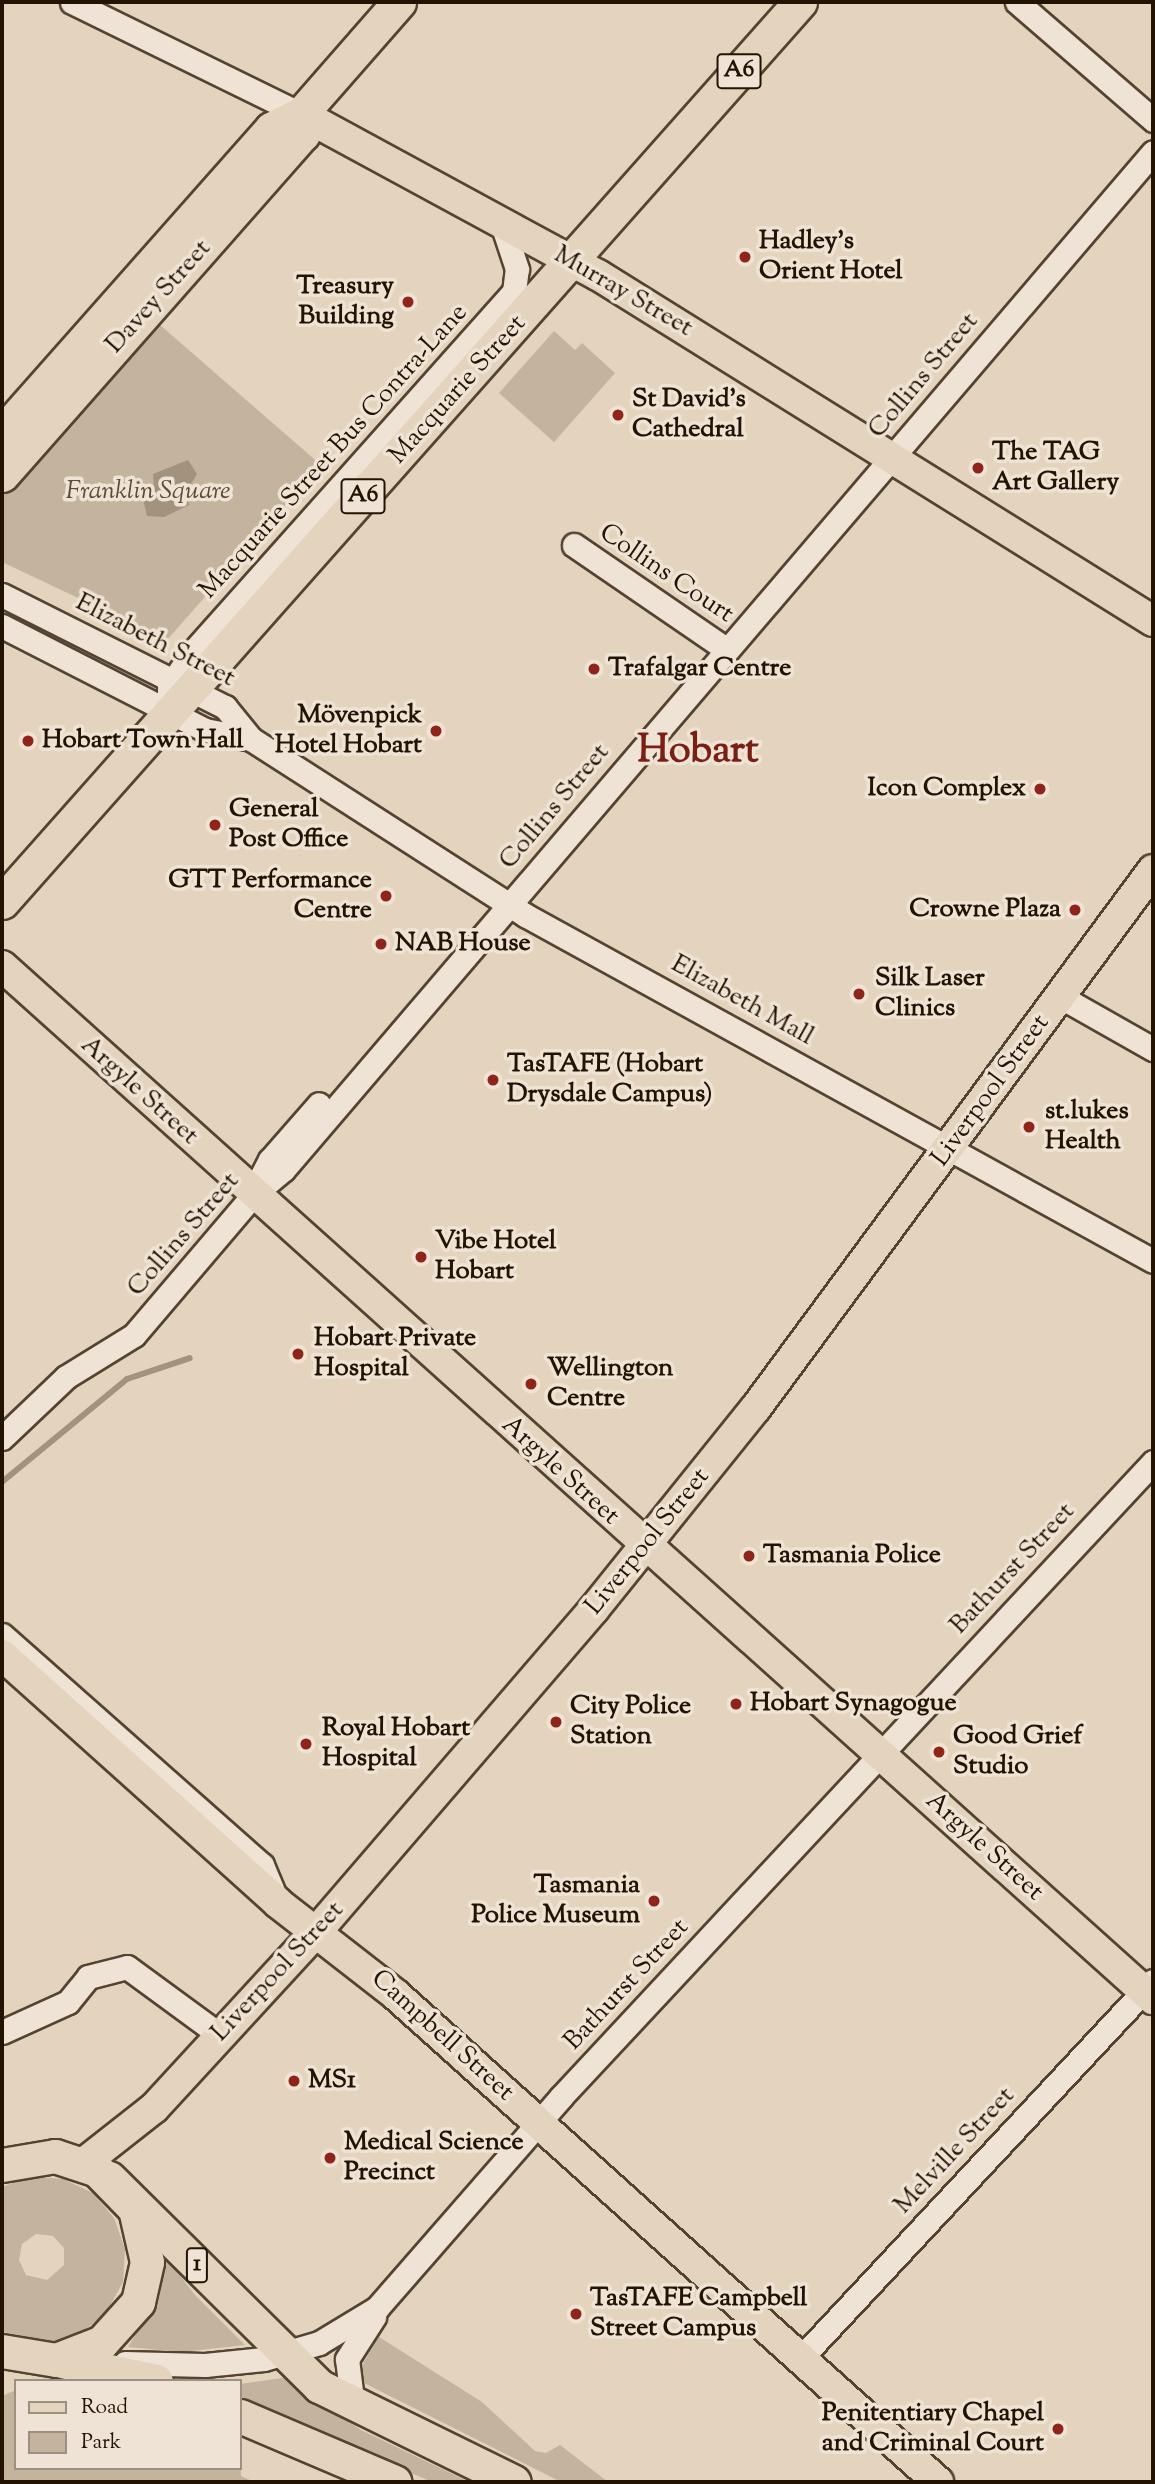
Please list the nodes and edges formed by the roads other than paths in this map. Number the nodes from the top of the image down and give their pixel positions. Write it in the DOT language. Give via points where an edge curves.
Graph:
graph roads {
  1 [pos="72,2"];
  2 [pos="399,2"];
  3 [pos="800,2"];
  4 [pos="1017,2"];
  5 [pos="301,114"];
  6 [pos="1153,120"];
  7 [pos="1153,152"];
  8 [pos="502,224"];
  9 [pos="573,261"];
  10 [pos="2,433"];
  11 [pos="892,457"];
  12 [pos="2,475"];
  13 [pos="574,545"];
  14 [pos="2,595"];
  15 [pos="1153,621"];
  16 [pos="2,626"];
  17 [pos="726,649"];
  18 [pos="177,693"];
  19 [pos="251,739"];
  20 [pos="1153,870"];
  21 [pos="487,891"];
  22 [pos="2,902"];
  23 [pos="509,905"];
  24 [pos="2,966"];
  25 [pos="1061,997"];
  26 [pos="1153,1049"];
  27 [pos="947,1147"];
  28 [pos="253,1195"];
  29 [pos="1153,1261"];
  30 [pos="3,1435"];
  31 [pos="1153,1462"];
  32 [pos="645,1547"];
  33 [pos="2,1635"];
  34 [pos="2,1656"];
  35 [pos="881,1755"];
  36 [pos="278,1902"];
  37 [pos="317,1931"];
  38 [pos="1150,1990"];
  39 [pos="2,2032"];
  40 [pos="220,2035"];
  41 [pos="539,2123"];
  42 [pos="10,2160"];
  43 [pos="97,2171"];
  44 [pos="397,2287"];
  45 [pos="2,2351"];
  46 [pos="282,2354"];
  47 [pos="55,2360"];
  48 [pos="800,2360"];
  49 [pos="2,2375"];
  50 [pos="146,2379"];
  51 [pos="353,2407"];
  52 [pos="242,2417"];
  53 [pos="395,2482"];
  54 [pos="514,2482"];
  55 [pos="938,2482"];
  1 -- 5 [label="street, Murray Street"];
  2 -- 5 [label="highway, Davey Street"];
  3 -- 9 [label="highway, Macquarie Street / A6"];
  4 -- 6 [label="street"];
  5 -- 8 [label="main road, Murray Street"];
  5 -- 10 [label="highway, Davey Street" via="271,129"];
  5 -- 12 [label="highway, Davey Street" via="303,135"];
  7 -- 11 [label="street, Collins Street"];
  8 -- 9 [label="main road, Murray Street"];
  8 -- 18 [label="street, Macquarie Street Bus Contra-Lane" via="517,269 510,298"];
  9 -- 11 [label="main road, Murray Street"];
  9 -- 18 [label="highway, Macquarie Street / A6"];
  11 -- 15 [label="main road, Murray Street"];
  11 -- 17 [label="street, Collins Street"];
  13 -- 17 [label="street, Collins Court"];
  14 -- 18 [label="street, Elizabeth Street"];
  16 -- 18 [label="street, Elizabeth Street"];
  17 -- 23 [label="street, Collins Street"];
  18 -- 19 [label="street, Elizabeth Street" via="219,735"];
  18 -- 19 [label="street, Elizabeth Street" via="236,714"];
  18 -- 22 [label="highway, Macquarie Street / A6"];
  19 -- 21 [label="street, Elizabeth Mall"];
  20 -- 25 [label="main road, Liverpool Street"];
  21 -- 23 [label="street, Elizabeth Mall"];
  21 -- 28 [label="street" via="488,907 270,1160"];
  23 -- 27 [label="street, Elizabeth Mall"];
  23 -- 28 [label="street, Collins Street" via="283,1170"];
  24 -- 28 [label="main road, Argyle Street"];
  25 -- 26 [label="street"];
  25 -- 27 [label="main road, Liverpool Street"];
  27 -- 29 [label="street"];
  27 -- 32 [label="main road, Liverpool Street"];
  28 -- 30 [label="street, Collins Street" via="134,1335 66,1377"];
  28 -- 32 [label="main road, Argyle Street"];
  31 -- 35 [label="street, Bathurst Street"];
  32 -- 35 [label="main road, Argyle Street"];
  32 -- 37 [label="main road, Liverpool Street"];
  33 -- 36 [label="street" via="262,1865"];
  34 -- 36 [label="main road, Campbell Street"];
  35 -- 38 [label="main road, Argyle Street"];
  35 -- 41 [label="street, Bathurst Street"];
  36 -- 37 [label="main road, Campbell Street"];
  37 -- 40 [label="main road, Liverpool Street"];
  37 -- 41 [label="main road, Campbell Street"];
  38 -- 48 [label="street, Melville Street"];
  39 -- 40 [label="street" via="68,2002 88,1977 127,1966"];
  40 -- 43 [label="main road, Liverpool Street"];
  41 -- 44 [label="street, Bathurst Street"];
  41 -- 48 [label="main road, Campbell Street"];
  42 -- 43 [label="highway"];
  43 -- 46 [label="highway, 1"];
  43 -- 47 [label="highway, 1" via="128,2198 145,2235 143,2289 113,2334"];
  44 -- 46 [label="street, Bathurst Street" via="346,2329"];
  44 -- 51 [label="street" via="347,2359"];
  45 -- 47 [label="highway, 1"];
  46 -- 47 [label="street, Bathurst Street" via="205,2365"];
  46 -- 51 [label="highway, 1"];
  47 -- 49 [label="highway, 1"];
  47 -- 50 [label="highway, 1"];
  48 -- 55 [label="main road, Campbell Street"];
  51 -- 54 [label="highway, 1"];
  52 -- 53 [label="highway"];
}
